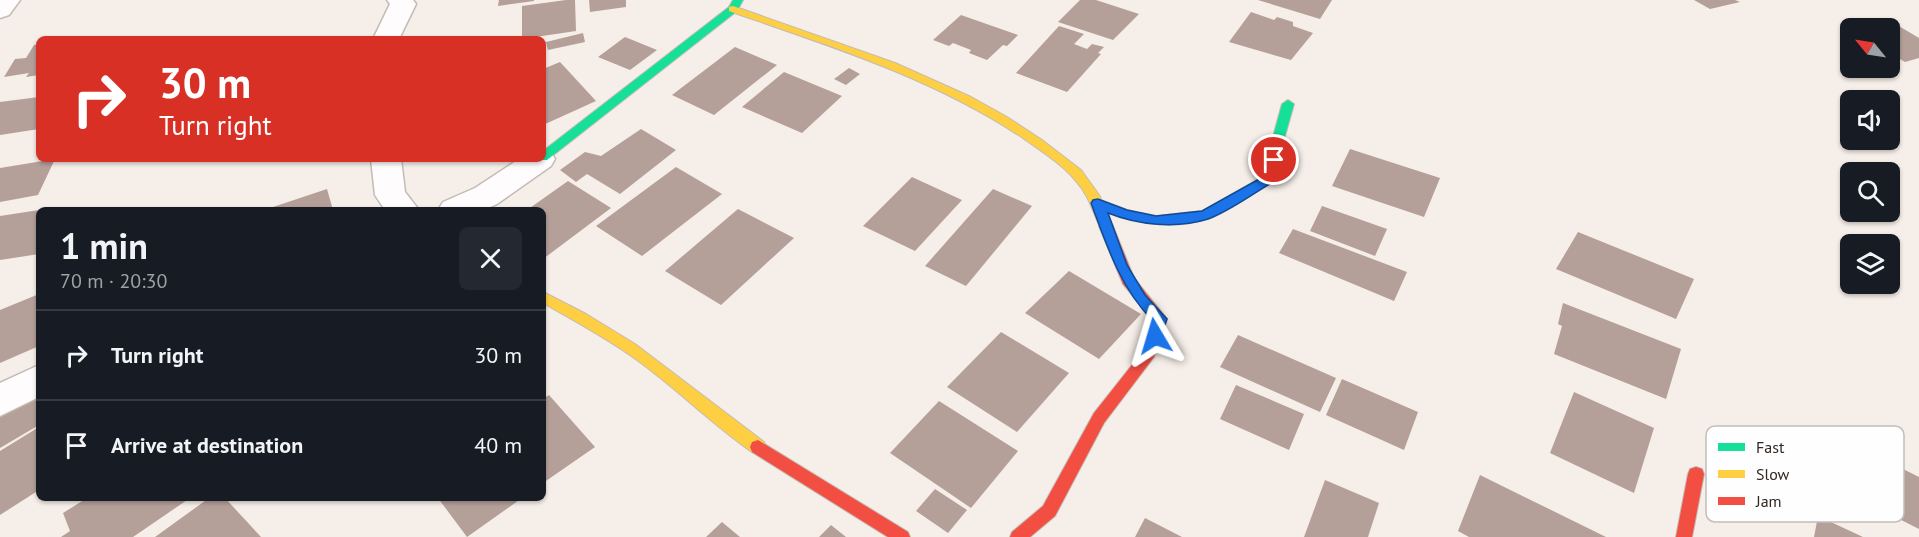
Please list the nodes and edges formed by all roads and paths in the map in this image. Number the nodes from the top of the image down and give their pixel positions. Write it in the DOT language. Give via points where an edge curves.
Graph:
graph roads {
  1 [pos="6,0"];
  2 [pos="400,0"];
  3 [pos="735,4"];
  4 [pos="0,10"];
  5 [pos="387,36"];
  6 [pos="1288,104"];
  7 [pos="546,155"];
  8 [pos="386,162"];
  9 [pos="536,162"];
  10 [pos="1098,203"];
  11 [pos="400,207"];
  12 [pos="461,207"];
  13 [pos="546,299"];
  14 [pos="36,382"];
  15 [pos="0,401"];
  16 [pos="1696,474"];
  17 [pos="902,537"];
  18 [pos="1018,537"];
  19 [pos="1684,537"];
  1 -- 4 [label="street"];
  2 -- 5 [label="street" via="403,4"];
  3 -- 7 [label="street"];
  3 -- 10 [label="street" via="965,98 1027,134 1080,177"];
  6 -- 10 [label="street" via="1268,179 1205,215 1156,221"];
  8 -- 11 [label="street" via="390,195"];
  9 -- 12 [label="street" via="486,196"];
  10 -- 18 [label="street" via="1121,266 1140,299 1160,319 1149,353 1099,418 1049,511"];
  13 -- 17 [label="street" via="642,357 738,434"];
  14 -- 15 [label="street"];
  16 -- 19 [label="street"];
}
